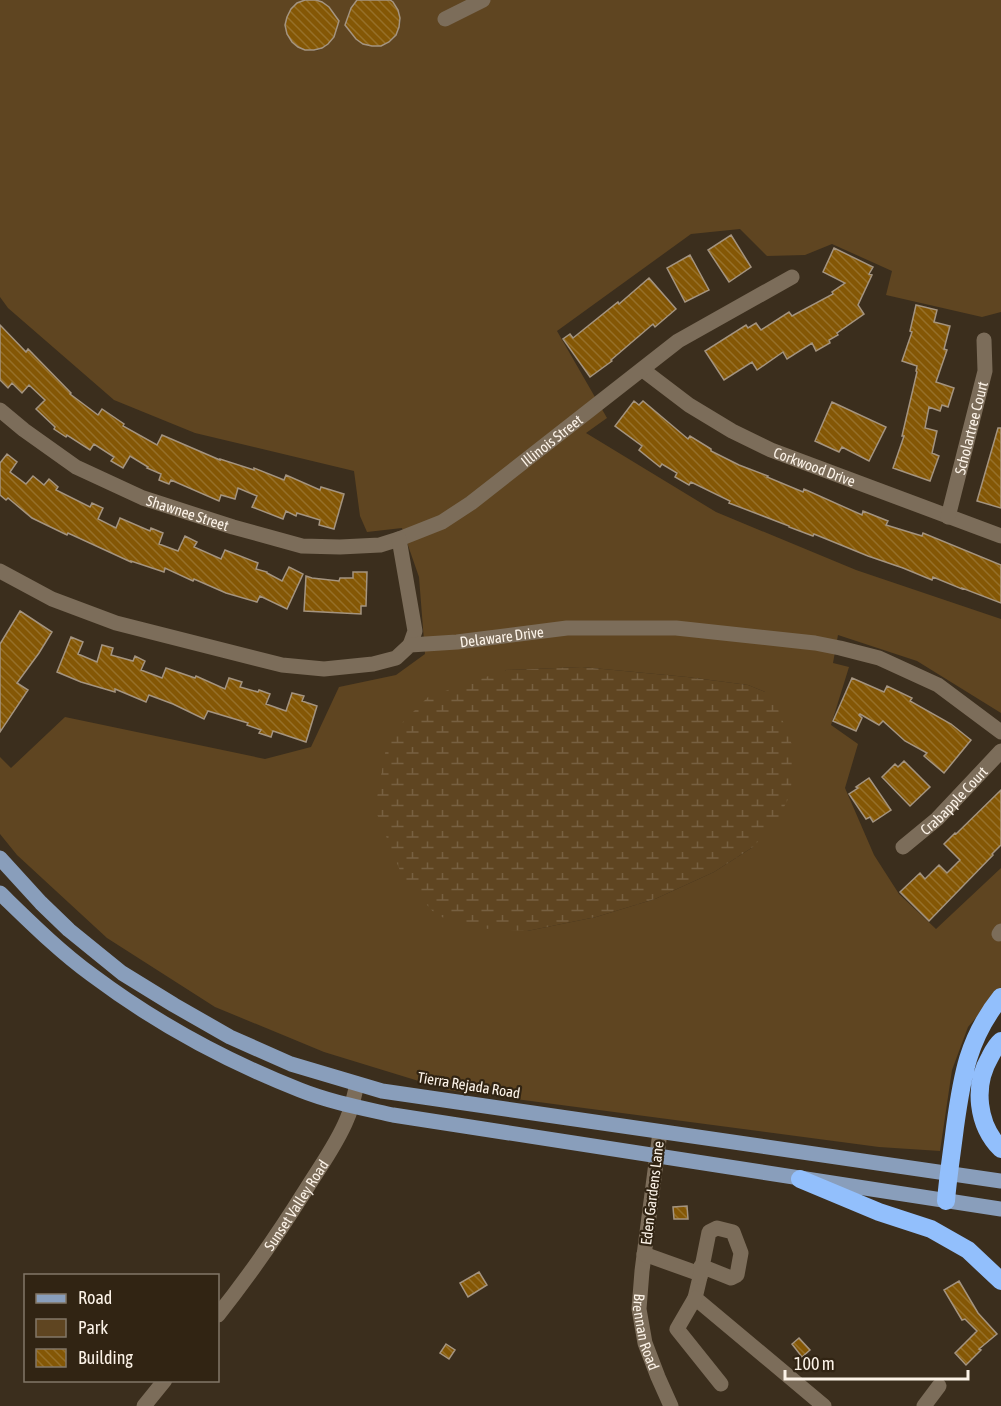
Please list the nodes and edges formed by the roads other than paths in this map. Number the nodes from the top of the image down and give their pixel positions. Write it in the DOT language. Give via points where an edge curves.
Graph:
graph roads {
  1 [pos="483,0"];
  2 [pos="445,19"];
  3 [pos="792,277"];
  4 [pos="984,340"];
  5 [pos="643,370"];
  6 [pos="0,410"];
  7 [pos="948,517"];
  8 [pos="1001,536"];
  9 [pos="399,539"];
  10 [pos="2,578"];
  11 [pos="410,645"];
  12 [pos="1001,732"];
  13 [pos="1001,751"];
  14 [pos="903,847"];
  15 [pos="0,858"];
  16 [pos="0,893"];
  17 [pos="1001,997"];
  18 [pos="1001,1041"];
  19 [pos="357,1083"];
  20 [pos="352,1106"];
  21 [pos="660,1132"];
  22 [pos="1001,1149"];
  23 [pos="656,1156"];
  24 [pos="948,1173"];
  25 [pos="800,1179"];
  26 [pos="1001,1181"];
  27 [pos="946,1201"];
  28 [pos="1001,1209"];
  29 [pos="644,1254"];
  30 [pos="1001,1281"];
  31 [pos="695,1298"];
  32 [pos="219,1314"];
  33 [pos="163,1382"];
  34 [pos="721,1384"];
  35 [pos="939,1386"];
  36 [pos="144,1406"];
  37 [pos="671,1406"];
  38 [pos="824,1406"];
  39 [pos="924,1406"];
  1 -- 2 [label="street"];
  3 -- 5 [label="street, Illinois Street" via="678,341"];
  4 -- 7 [label="street, Scholartree Court" via="985,371"];
  5 -- 7 [label="street, Corkwood Drive" via="689,405 771,450"];
  5 -- 9 [label="street, Illinois Street" via="471,503 442,522"];
  6 -- 9 [label="street, Shawnee Street" via="76,467 143,498 302,546 380,545"];
  7 -- 8 [label="street, Corkwood Drive"];
  9 -- 11 [label="street" via="415,631"];
  10 -- 11 [label="street, Delaware Drive" via="116,623 282,665 324,669 373,664 396,658"];
  11 -- 12 [label="street, Delaware Drive" via="567,628 676,628 815,644 879,658 938,685"];
  13 -- 14 [label="street, Crabapple Court" via="937,819"];
  15 -- 19 [label="main road, Tierra Rejada Road" via="69,930 122,973 230,1038 291,1064"];
  16 -- 20 [label="main road" via="92,975 168,1026 249,1068"];
  17 -- 24 [label="highway" via="979,1029 969,1054"];
  18 -- 22 [label="highway" via="983,1068 979,1092 983,1121"];
  19 -- 20 [label="street, Sunset Valley Road"];
  19 -- 21 [label="main road, Tierra Rejada Road"];
  20 -- 23 [label="main road"];
  20 -- 32 [label="street, Sunset Valley Road" via="289,1216"];
  21 -- 23 [label="street, Eden Gardens Lane"];
  21 -- 24 [label="main road, Tierra Rejada Road"];
  23 -- 25 [label="main road"];
  23 -- 29 [label="street, Eden Gardens Lane"];
  24 -- 26 [label="main road, Tierra Rejada Road"];
  24 -- 27 [label="highway"];
  25 -- 27 [label="main road"];
  25 -- 30 [label="highway" via="931,1229 968,1250"];
  27 -- 28 [label="main road"];
  29 -- 31 [label="street" via="700,1271"];
  29 -- 37 [label="street, Brennan Road" via="639,1309 645,1343"];
  31 -- 34 [label="street" via="677,1329"];
  31 -- 38 [label="street"];
  33 -- 36 [label="street"];
  35 -- 39 [label="street"];
}
